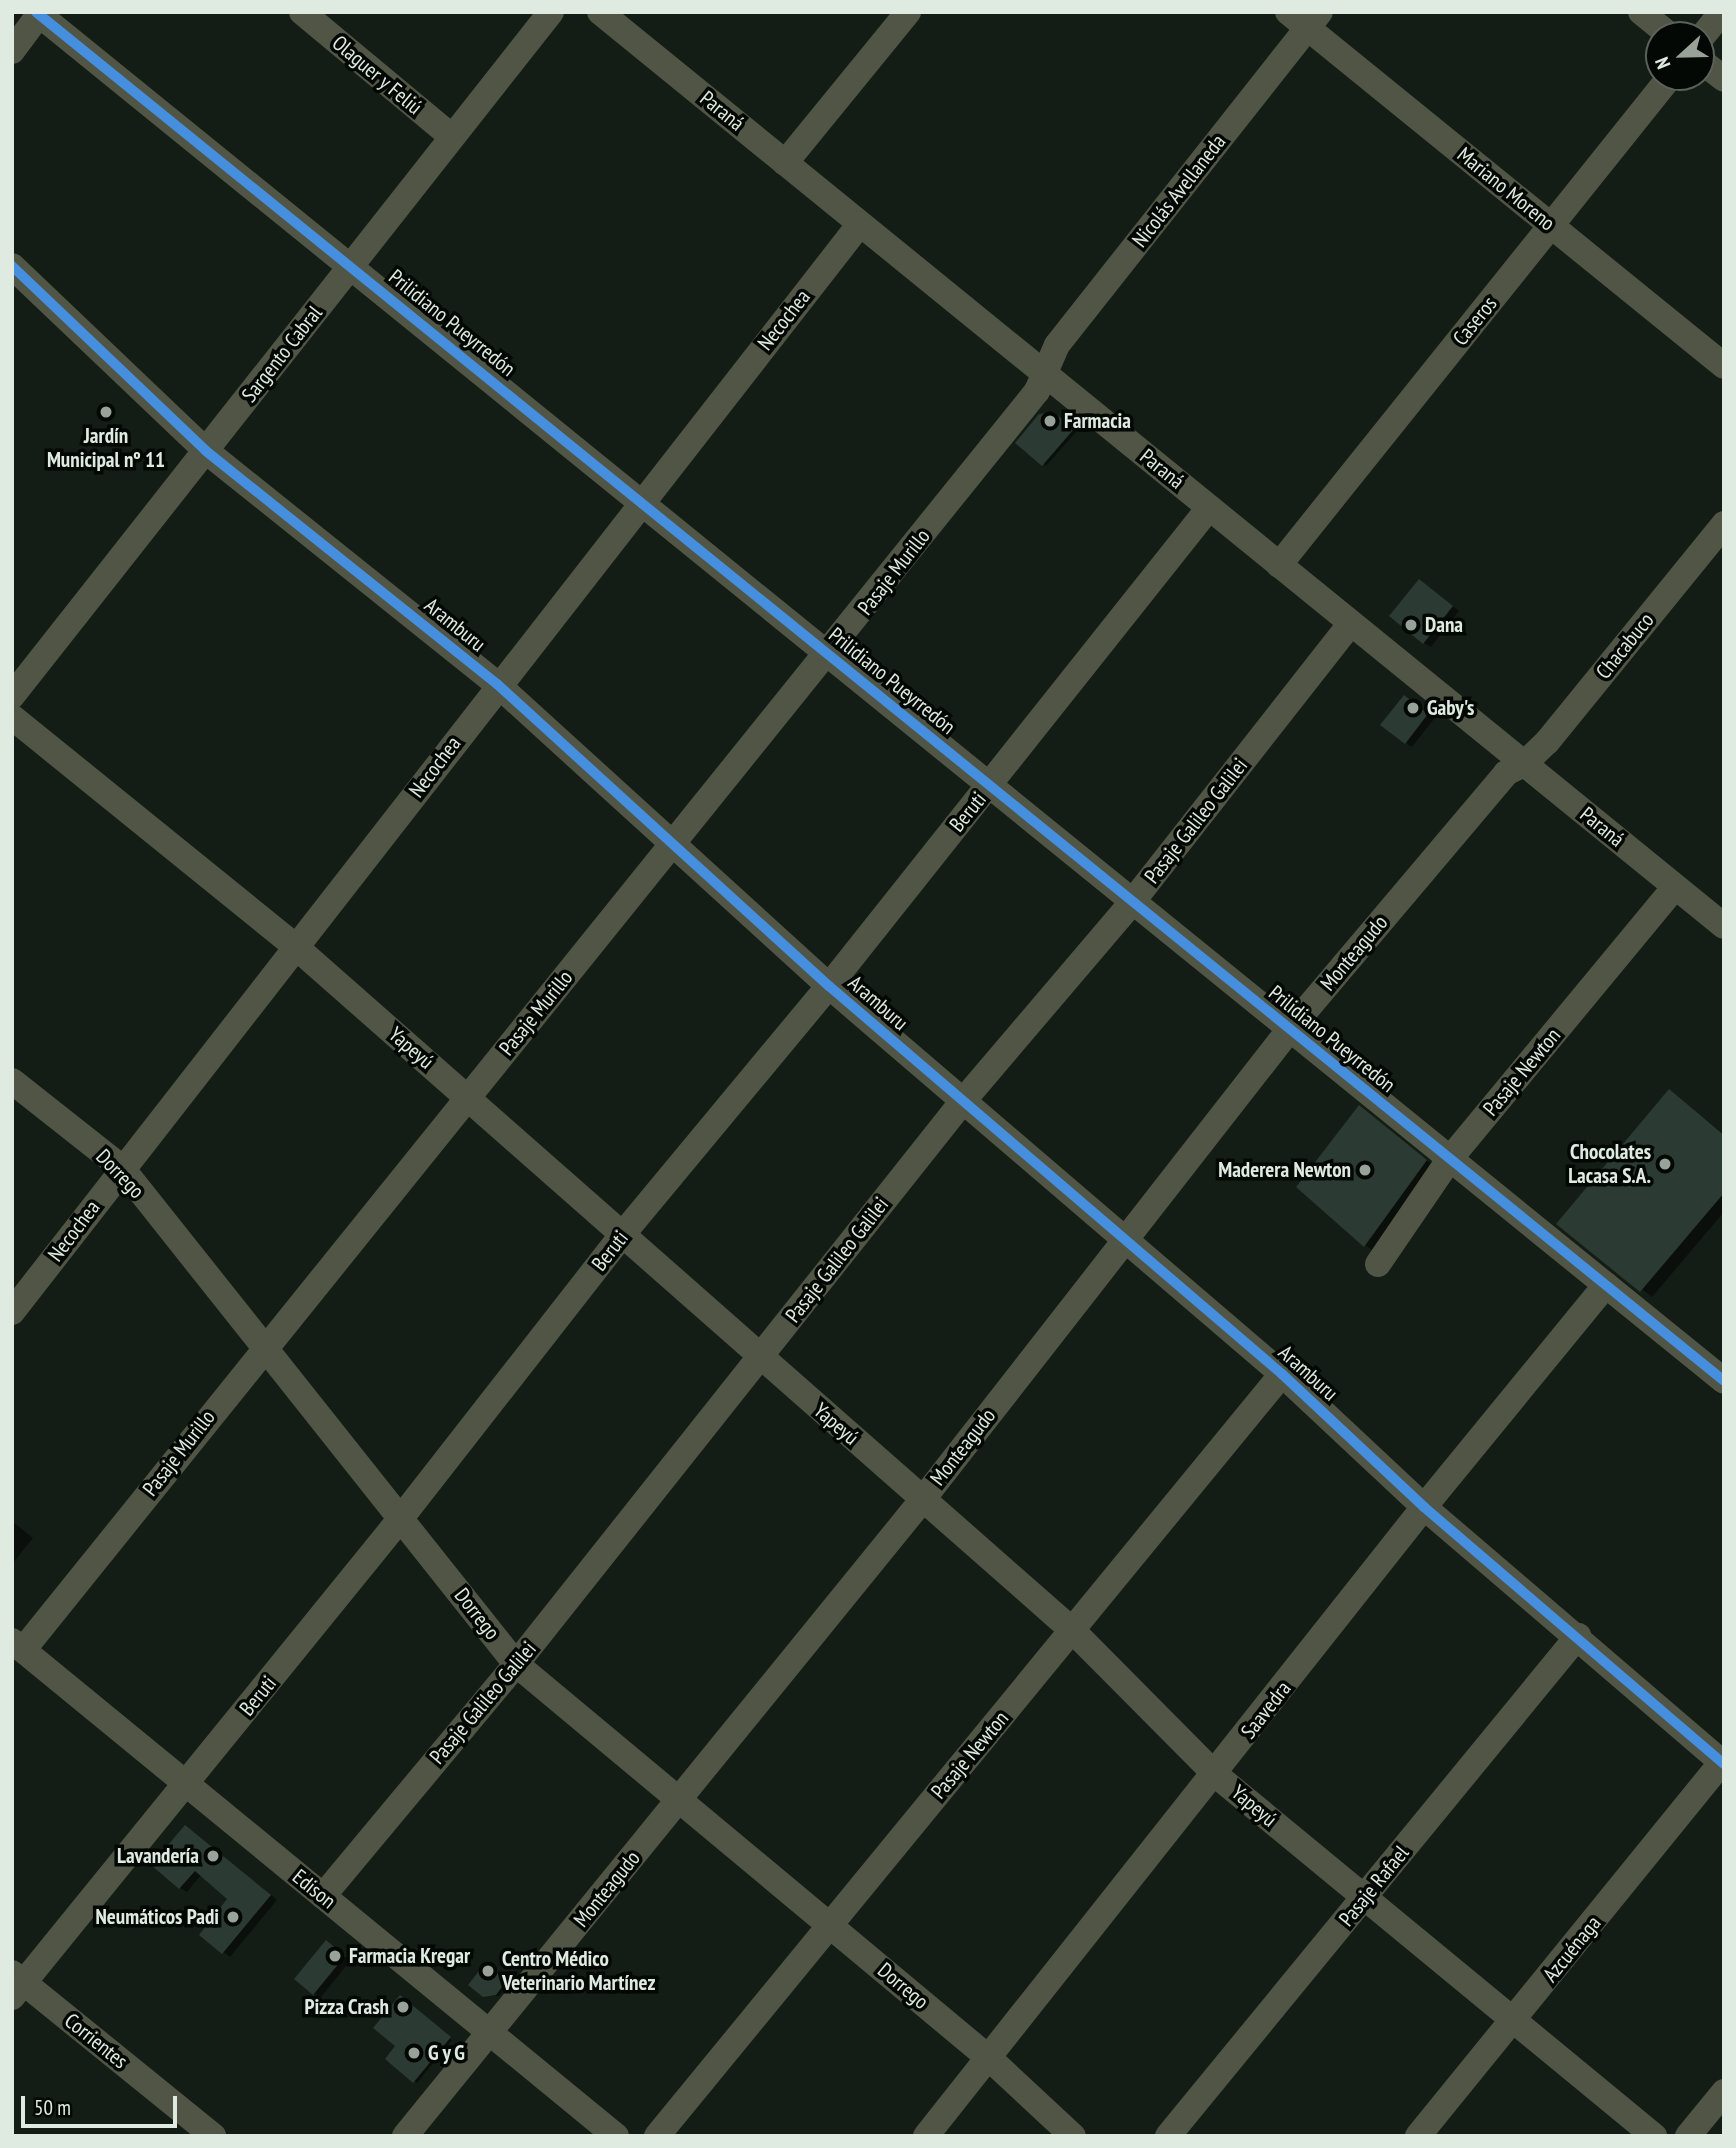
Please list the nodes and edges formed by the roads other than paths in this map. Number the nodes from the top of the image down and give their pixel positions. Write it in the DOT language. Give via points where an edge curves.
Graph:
graph roads {
  1 [pos="302,12"];
  2 [pos="551,12"];
  3 [pos="600,12"];
  4 [pos="908,12"];
  5 [pos="38,13"];
  6 [pos="1305,18"];
  7 [pos="12,51"];
  8 [pos="1659,91"];
  9 [pos="452,137"];
  10 [pos="785,163"];
  11 [pos="860,224"];
  12 [pos="1551,226"];
  13 [pos="12,266"];
  14 [pos="351,266"];
  15 [pos="1724,366"];
  16 [pos="1045,373"];
  17 [pos="206,451"];
  18 [pos="641,502"];
  19 [pos="1209,508"];
  20 [pos="1724,524"];
  21 [pos="1279,565"];
  22 [pos="1351,623"];
  23 [pos="829,654"];
  24 [pos="498,684"];
  25 [pos="12,696"];
  26 [pos="12,717"];
  27 [pos="1524,764"];
  28 [pos="990,785"];
  29 [pos="674,841"];
  30 [pos="1675,887"];
  31 [pos="1133,901"];
  32 [pos="1724,926"];
  33 [pos="298,948"];
  34 [pos="829,986"];
  35 [pos="1290,1029"];
  36 [pos="12,1081"];
  37 [pos="467,1098"];
  38 [pos="963,1101"];
  39 [pos="1449,1160"];
  40 [pos="121,1168"];
  41 [pos="622,1235"];
  42 [pos="1123,1240"];
  43 [pos="1378,1264"];
  44 [pos="1606,1285"];
  45 [pos="12,1312"];
  46 [pos="263,1348"];
  47 [pos="759,1358"];
  48 [pos="1282,1374"];
  49 [pos="1724,1381"];
  50 [pos="923,1499"];
  51 [pos="1423,1507"];
  52 [pos="401,1518"];
  53 [pos="1073,1631"];
  54 [pos="1578,1636"];
  55 [pos="18,1645"];
  56 [pos="516,1664"];
  57 [pos="1723,1761"];
  58 [pos="1216,1775"];
  59 [pos="186,1784"];
  60 [pos="680,1800"];
  61 [pos="323,1896"];
  62 [pos="1364,1899"];
  63 [pos="830,1925"];
  64 [pos="16,1984"];
  65 [pos="1514,2022"];
  66 [pos="491,2031"];
  67 [pos="990,2059"];
  68 [pos="1724,2092"];
  69 [pos="213,2136"];
  70 [pos="405,2136"];
  71 [pos="616,2136"];
  72 [pos="657,2136"];
  73 [pos="926,2136"];
  74 [pos="1073,2136"];
  75 [pos="1168,2136"];
  76 [pos="1418,2136"];
  77 [pos="1654,2136"];
  78 [pos="1688,2136"];
  1 -- 9 [label="street, Olaguer y Feliú"];
  2 -- 9 [label="street, Sargento Cabral"];
  3 -- 10 [label="street, Paraná"];
  4 -- 10 [label="street"];
  5 -- 7 [label="street"];
  5 -- 14 [label="street, Prilidiano Pueyrredón"];
  6 -- 12 [label="street, Mariano Moreno"];
  6 -- 16 [label="street, Nicolás Avellaneda" via="1057,345"];
  8 -- 12 [label="street, Caseros"];
  9 -- 14 [label="street, Sargento Cabral"];
  10 -- 11 [label="street, Paraná"];
  11 -- 16 [label="street, Paraná"];
  11 -- 18 [label="street, Necochea"];
  12 -- 15 [label="street, Mariano Moreno"];
  12 -- 21 [label="street, Caseros"];
  13 -- 17 [label="street, Aramburu"];
  14 -- 17 [label="street, Sargento Cabral"];
  14 -- 18 [label="street, Prilidiano Pueyrredón"];
  16 -- 19 [label="street, Paraná"];
  16 -- 23 [label="street, Pasaje Murillo" via="1037,391"];
  17 -- 24 [label="street, Aramburu"];
  17 -- 25 [label="street, Sargento Cabral"];
  18 -- 23 [label="street, Prilidiano Pueyrredón"];
  18 -- 24 [label="street, Necochea"];
  19 -- 21 [label="street, Paraná"];
  19 -- 28 [label="street, Beruti"];
  20 -- 27 [label="street, Chacabuco"];
  21 -- 22 [label="street, Paraná"];
  22 -- 27 [label="street, Paraná"];
  22 -- 31 [label="street, Pasaje Galileo Galilei"];
  23 -- 28 [label="street, Prilidiano Pueyrredón"];
  23 -- 29 [label="street, Pasaje Murillo"];
  24 -- 29 [label="street, Aramburu"];
  24 -- 33 [label="street, Necochea"];
  26 -- 33 [label="street, Yapeyú"];
  27 -- 30 [label="street, Paraná"];
  27 -- 35 [label="street, Monteagudo" via="1506,773"];
  28 -- 31 [label="street, Prilidiano Pueyrredón"];
  28 -- 34 [label="street, Beruti"];
  29 -- 34 [label="street, Aramburu"];
  29 -- 37 [label="street, Pasaje Murillo"];
  30 -- 32 [label="street, Paraná"];
  30 -- 39 [label="street, Pasaje Newton"];
  31 -- 35 [label="street, Prilidiano Pueyrredón"];
  31 -- 38 [label="street, Pasaje Galileo Galilei"];
  33 -- 37 [label="street, Yapeyú"];
  33 -- 40 [label="street, Necochea"];
  34 -- 38 [label="street, Aramburu"];
  34 -- 41 [label="street, Beruti"];
  35 -- 39 [label="street, Prilidiano Pueyrredón"];
  35 -- 42 [label="street, Monteagudo"];
  36 -- 40 [label="street, Dorrego"];
  37 -- 41 [label="street, Yapeyú"];
  37 -- 46 [label="street, Pasaje Murillo"];
  38 -- 42 [label="street, Aramburu"];
  38 -- 47 [label="street, Pasaje Galileo Galilei"];
  39 -- 43 [label="street, Pasaje Newton"];
  39 -- 44 [label="street, Prilidiano Pueyrredón"];
  40 -- 45 [label="street, Necochea"];
  40 -- 46 [label="street, Dorrego"];
  41 -- 47 [label="street, Yapeyú"];
  41 -- 52 [label="street, Beruti"];
  42 -- 48 [label="street, Aramburu"];
  42 -- 50 [label="street, Monteagudo"];
  44 -- 49 [label="street, Prilidiano Pueyrredón"];
  44 -- 51 [label="street, Saavedra"];
  46 -- 52 [label="street, Dorrego"];
  46 -- 55 [label="street, Pasaje Murillo"];
  47 -- 50 [label="street, Yapeyú"];
  47 -- 56 [label="street, Pasaje Galileo Galilei"];
  48 -- 51 [label="street, Aramburu"];
  48 -- 53 [label="street, Pasaje Newton"];
  50 -- 53 [label="street, Yapeyú"];
  50 -- 60 [label="street, Monteagudo"];
  51 -- 54 [label="street, Aramburu"];
  51 -- 58 [label="street, Saavedra"];
  52 -- 56 [label="street, Dorrego"];
  52 -- 59 [label="street, Beruti"];
  53 -- 58 [label="street, Yapeyú"];
  53 -- 63 [label="street, Pasaje Newton"];
  54 -- 57 [label="street, Aramburu"];
  54 -- 62 [label="street, Pasaje Rafael"];
  55 -- 59 [label="street, Edison"];
  56 -- 60 [label="street, Dorrego"];
  56 -- 61 [label="street, Pasaje Galileo Galilei"];
  57 -- 65 [label="street, Azcuénaga"];
  58 -- 62 [label="street, Yapeyú"];
  58 -- 67 [label="street, Saavedra"];
  59 -- 61 [label="street, Edison"];
  59 -- 64 [label="street, Beruti"];
  60 -- 63 [label="street, Dorrego"];
  60 -- 66 [label="street, Monteagudo"];
  61 -- 66 [label="street, Edison"];
  62 -- 65 [label="street, Yapeyú"];
  62 -- 75 [label="street, Pasaje Rafael"];
  63 -- 67 [label="street, Dorrego"];
  63 -- 72 [label="street, Pasaje Newton"];
  64 -- 69 [label="street, Corrientes"];
  65 -- 76 [label="street, Azcuénaga"];
  65 -- 77 [label="street, Yapeyú"];
  66 -- 70 [label="street, Monteagudo"];
  66 -- 71 [label="street, Edison"];
  67 -- 73 [label="street, Saavedra"];
  67 -- 74 [label="street, Dorrego"];
  68 -- 78 [label="street"];
}
